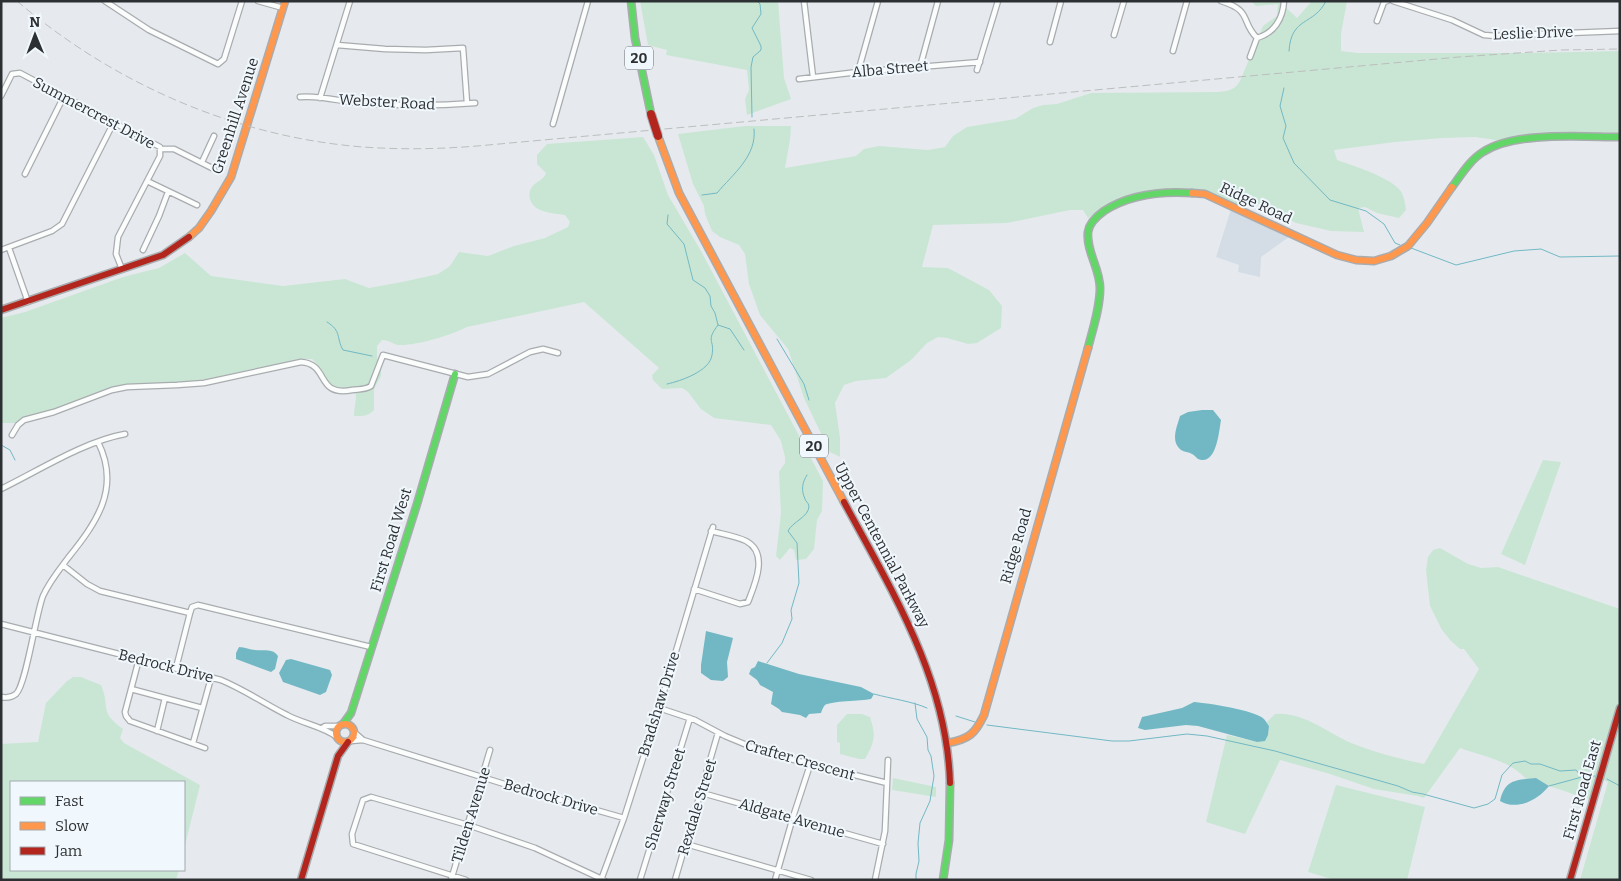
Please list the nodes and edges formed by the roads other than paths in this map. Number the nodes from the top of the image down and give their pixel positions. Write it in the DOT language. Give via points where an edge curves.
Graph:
graph roads {
  1 [pos="105,1"];
  2 [pos="242,1"];
  3 [pos="258,1"];
  4 [pos="350,1"];
  5 [pos="588,1"];
  6 [pos="631,1"];
  7 [pos="804,1"];
  8 [pos="878,1"];
  9 [pos="938,1"];
  10 [pos="998,1"];
  11 [pos="1061,1"];
  12 [pos="1124,1"];
  13 [pos="1187,1"];
  14 [pos="1221,1"];
  15 [pos="1284,1"];
  16 [pos="1387,1"];
  17 [pos="1393,1"];
  18 [pos="284,5"];
  19 [pos="1377,21"];
  20 [pos="1620,31"];
  21 [pos="1114,35"];
  22 [pos="1257,38"];
  23 [pos="1050,42"];
  24 [pos="337,45"];
  25 [pos="1173,51"];
  26 [pos="1250,57"];
  27 [pos="980,62"];
  28 [pos="920,67"];
  29 [pos="977,70"];
  30 [pos="858,72"];
  31 [pos="813,77"];
  32 [pos="799,79"];
  33 [pos="1,96"];
  34 [pos="64,96"];
  35 [pos="300,97"];
  36 [pos="320,98"];
  37 [pos="467,103"];
  38 [pos="475,103"];
  39 [pos="114,122"];
  40 [pos="553,124"];
  41 [pos="214,136"];
  42 [pos="1620,137"];
  43 [pos="161,150"];
  44 [pos="202,162"];
  45 [pos="214,170"];
  46 [pos="25,174"];
  47 [pos="148,181"];
  48 [pos="168,192"];
  49 [pos="197,205"];
  50 [pos="9,248"];
  51 [pos="1,250"];
  52 [pos="143,250"];
  53 [pos="122,269"];
  54 [pos="28,302"];
  55 [pos="1,310"];
  56 [pos="558,354"];
  57 [pos="455,374"];
  58 [pos="125,434"];
  59 [pos="12,435"];
  60 [pos="98,442"];
  61 [pos="1,489"];
  62 [pos="63,565"];
  63 [pos="694,589"];
  64 [pos="190,613"];
  65 [pos="1,624"];
  66 [pos="34,633"];
  67 [pos="371,647"];
  68 [pos="139,659"];
  69 [pos="176,668"];
  70 [pos="211,678"];
  71 [pos="131,689"];
  72 [pos="1,697"];
  73 [pos="165,698"];
  74 [pos="202,708"];
  75 [pos="659,708"];
  76 [pos="1620,708"];
  77 [pos="351,713"];
  78 [pos="690,718"];
  79 [pos="341,725"];
  80 [pos="322,728"];
  81 [pos="353,730"];
  82 [pos="157,731"];
  83 [pos="718,733"];
  84 [pos="338,739"];
  85 [pos="364,740"];
  86 [pos="349,742"];
  87 [pos="193,743"];
  88 [pos="948,743"];
  89 [pos="205,748"];
  90 [pos="490,750"];
  91 [pos="338,756"];
  92 [pos="888,760"];
  93 [pos="810,765"];
  94 [pos="482,777"];
  95 [pos="887,782"];
  96 [pos="702,793"];
  97 [pos="792,817"];
  98 [pos="624,818"];
  99 [pos="468,825"];
  100 [pos="686,844"];
  101 [pos="883,844"];
  102 [pos="777,870"];
  103 [pos="452,878"];
  104 [pos="602,879"];
  105 [pos="301,880"];
  106 [pos="466,880"];
  107 [pos="640,880"];
  108 [pos="674,880"];
  109 [pos="775,880"];
  110 [pos="811,880"];
  111 [pos="875,880"];
  112 [pos="943,880"];
  113 [pos="1570,880"];
  1 -- 2 [label="street" via="149,30 218,64 224,59"];
  3 -- 18 [label="street"];
  4 -- 24 [label="street"];
  5 -- 40 [label="street"];
  6 -- 88 [label="main road, Upper Centennial Parkway / 20, bridge" via="635,38 651,114 679,193 909,623 933,682"];
  7 -- 31 [label="street"];
  8 -- 30 [label="street"];
  9 -- 28 [label="street"];
  10 -- 27 [label="street"];
  11 -- 23 [label="street"];
  12 -- 21 [label="street"];
  13 -- 25 [label="street"];
  14 -- 22 [label="street" via="1237,7 1244,14"];
  15 -- 22 [label="street" via="1283,13 1276,25"];
  16 -- 19 [label="street"];
  17 -- 20 [label="street, Leslie Drive" via="1452,20 1484,35"];
  18 -- 53 [label="main road, Greenhill Avenue" via="231,177 211,211 182,243 163,255"];
  22 -- 26 [label="street"];
  24 -- 36 [label="street"];
  24 -- 37 [label="street" via="385,50 463,48"];
  27 -- 28 [label="street, Alba Street"];
  27 -- 29 [label="street"];
  28 -- 30 [label="street, Alba Street"];
  30 -- 31 [label="street, Alba Street"];
  31 -- 32 [label="street, Alba Street"];
  33 -- 34 [label="street, Summercrest Drive" via="12,74 16,73"];
  34 -- 39 [label="street, Summercrest Drive"];
  34 -- 46 [label="street"];
  35 -- 36 [label="street, Webster Road"];
  36 -- 37 [label="street, Webster Road" via="395,106"];
  37 -- 38 [label="street, Webster Road"];
  39 -- 43 [label="street, Summercrest Drive" via="158,145"];
  39 -- 50 [label="street" via="62,224"];
  41 -- 44 [label="street"];
  42 -- 88 [label="main road, Ridge Road" via="1558,137 1489,147 1464,172 1408,246 1398,254 1372,262 1337,255 1205,194 1184,192 1133,198 1095,218 1088,232 1099,278 1099,307 984,715 979,727 968,738"];
  43 -- 44 [label="street" via="174,149"];
  43 -- 47 [label="street, Summercrest Drive"];
  44 -- 45 [label="street"];
  47 -- 48 [label="street"];
  47 -- 53 [label="street, Summercrest Drive" via="118,237 116,254"];
  48 -- 49 [label="street"];
  48 -- 52 [label="street"];
  50 -- 51 [label="street"];
  50 -- 54 [label="street"];
  53 -- 54 [label="main road, Greenhill Avenue"];
  54 -- 55 [label="main road, Greenhill Avenue"];
  56 -- 57 [label="street" via="543,349 530,352 488,374 468,377"];
  57 -- 59 [label="street" via="383,355 370,387 342,392 328,386 312,364 298,362 208,382 112,390 24,420"];
  57 -- 67 [label="main road, First Road West"];
  58 -- 60 [label="street"];
  60 -- 61 [label="street"];
  60 -- 62 [label="street" via="104,453 107,472 104,500 91,528"];
  62 -- 64 [label="street" via="100,591"];
  62 -- 66 [label="street" via="42,598"];
  63 -- 63 [label="street, Bradshaw Drive" via="712,529 745,540 756,550 758,570 748,602 740,604"];
  63 -- 75 [label="street, Bradshaw Drive"];
  64 -- 67 [label="street" via="192,608 203,605"];
  64 -- 69 [label="street"];
  65 -- 66 [label="street, Bedrock Drive"];
  66 -- 68 [label="street, Bedrock Drive"];
  66 -- 72 [label="street" via="18,691 10,697"];
  67 -- 77 [label="main road, First Road West"];
  68 -- 69 [label="street, Bedrock Drive"];
  68 -- 71 [label="street"];
  69 -- 70 [label="street, Bedrock Drive"];
  70 -- 74 [label="street"];
  70 -- 80 [label="street, Bedrock Drive" via="233,685 300,722"];
  71 -- 73 [label="street"];
  71 -- 82 [label="street" via="126,716 130,721"];
  73 -- 74 [label="street"];
  73 -- 82 [label="street"];
  74 -- 87 [label="street"];
  75 -- 78 [label="street, Crafter Crescent"];
  75 -- 98 [label="street, Bradshaw Drive"];
  76 -- 113 [label="main road, First Road East"];
  77 -- 79 [label="main road, First Road West"];
  77 -- 81 [label="main road, First Road West"];
  78 -- 83 [label="street, Crafter Crescent"];
  78 -- 107 [label="street, Sherway Street"];
  79 -- 80 [label="street, Bedrock Drive"];
  79 -- 81 [label="main road"];
  79 -- 84 [label="main road, First Road West" via="336,731"];
  80 -- 84 [label="street, Bedrock Drive"];
  81 -- 85 [label="street, Bedrock Drive"];
  81 -- 86 [label="main road, First Road West"];
  82 -- 87 [label="street"];
  83 -- 93 [label="street, Crafter Crescent" via="750,748"];
  83 -- 96 [label="street, Rexdale Street"];
  84 -- 86 [label="main road"];
  84 -- 91 [label="main road, First Road West"];
  85 -- 86 [label="street, Bedrock Drive"];
  85 -- 94 [label="street, Bedrock Drive"];
  86 -- 91 [label="main road, First Road West"];
  87 -- 89 [label="street"];
  88 -- 112 [label="main road, Upper Centennial Parkway / 20" via="951,815"];
  90 -- 94 [label="street, Tilden Avenue"];
  91 -- 105 [label="main road, First Road West"];
  92 -- 95 [label="street"];
  93 -- 95 [label="street, Crafter Crescent"];
  93 -- 97 [label="street"];
  94 -- 98 [label="street, Bedrock Drive"];
  94 -- 99 [label="street, Tilden Avenue"];
  95 -- 101 [label="street"];
  96 -- 97 [label="street, Aldgate Avenue"];
  96 -- 100 [label="street, Rexdale Street"];
  97 -- 101 [label="street, Aldgate Avenue"];
  97 -- 102 [label="street"];
  98 -- 104 [label="street, Bradshaw Drive"];
  99 -- 103 [label="street, Tilden Avenue"];
  99 -- 103 [label="street" via="371,797 363,800 352,834 354,844"];
  99 -- 104 [label="street" via="535,848"];
  100 -- 102 [label="street"];
  100 -- 108 [label="street, Rexdale Street"];
  101 -- 111 [label="street"];
  102 -- 109 [label="street"];
  102 -- 110 [label="street"];
  103 -- 106 [label="street"];
}
